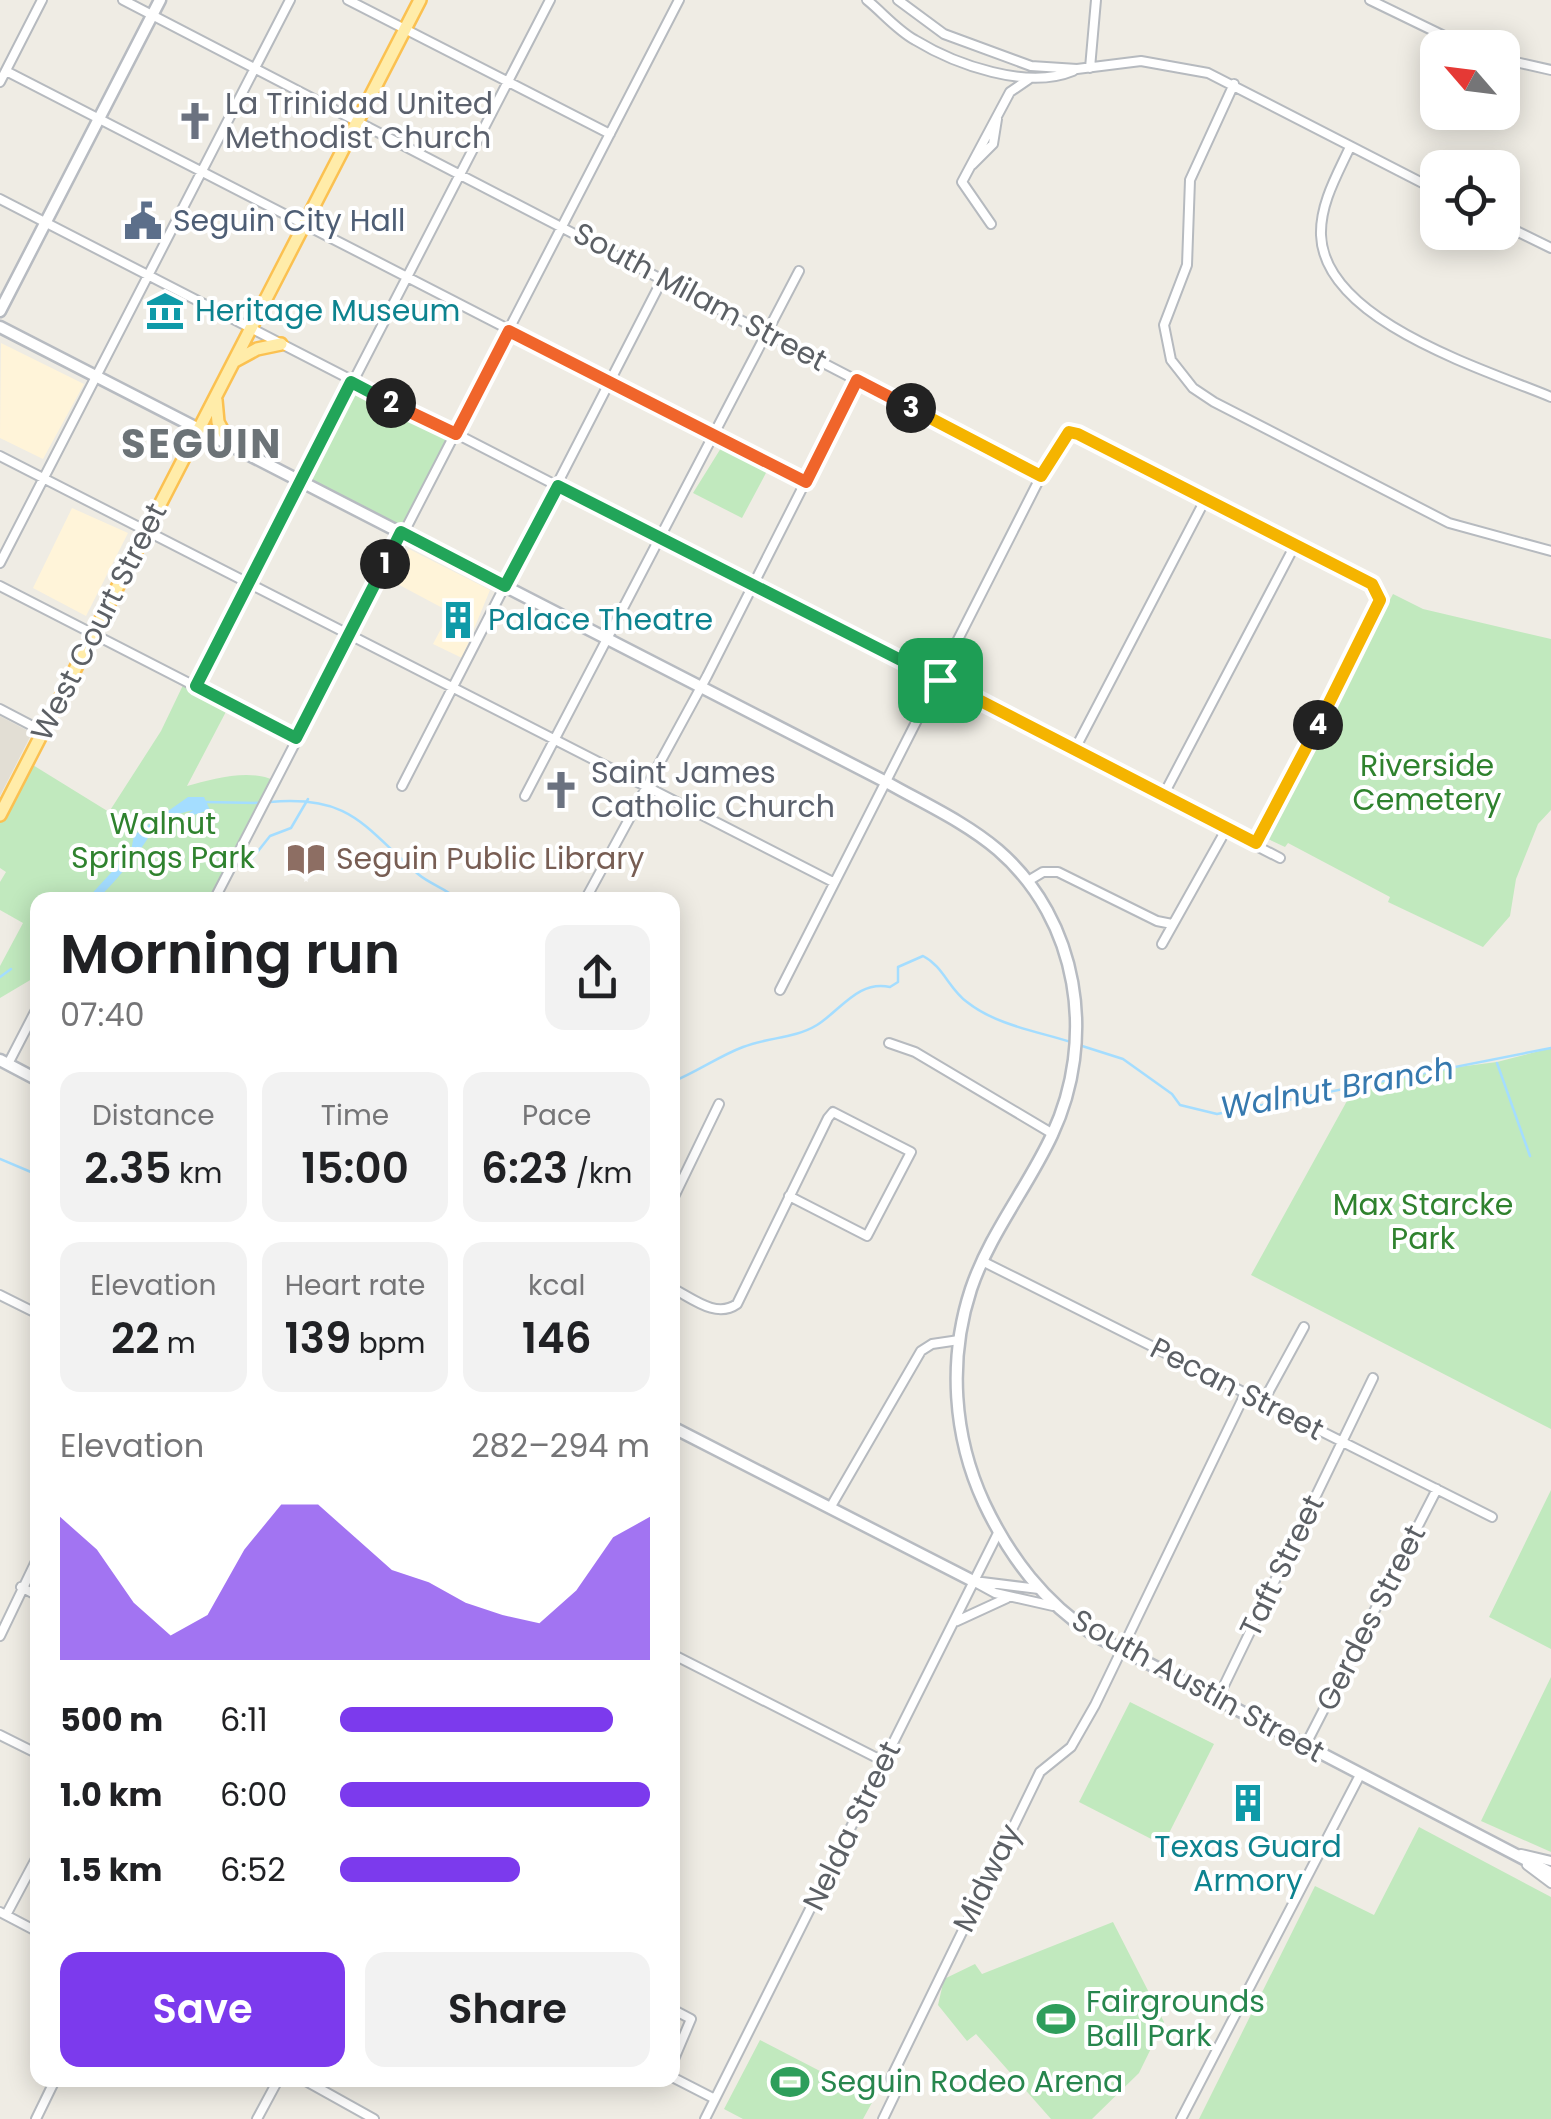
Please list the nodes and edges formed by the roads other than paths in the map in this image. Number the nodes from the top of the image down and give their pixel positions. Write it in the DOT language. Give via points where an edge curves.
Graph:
graph roads {
  1 [pos="42,0"];
  2 [pos="122,0"];
  3 [pos="160,0"];
  4 [pos="290,0"];
  5 [pos="348,0"];
  6 [pos="420,0"];
  7 [pos="550,0"];
  8 [pos="679,0"];
  9 [pos="867,0"];
  10 [pos="898,0"];
  11 [pos="1096,0"];
  12 [pos="1370,0"];
  13 [pos="152,15"];
  14 [pos="405,30"];
  15 [pos="1432,30"];
  16 [pos="1520,63"];
  17 [pos="254,68"];
  18 [pos="1090,68"];
  19 [pos="1076,70"];
  20 [pos="1551,70"];
  21 [pos="6,71"];
  22 [pos="1006,73"];
  23 [pos="1028,79"];
  24 [pos="0,82"];
  25 [pos="508,82"];
  26 [pos="1234,84"];
  27 [pos="1010,92"];
  28 [pos="98,117"];
  29 [pos="358,120"];
  30 [pos="610,134"];
  31 [pos="1350,147"];
  32 [pos="201,171"];
  33 [pos="460,172"];
  34 [pos="1420,182"];
  35 [pos="0,198"];
  36 [pos="44,222"];
  37 [pos="305,223"];
  38 [pos="561,224"];
  39 [pos="991,224"];
  40 [pos="1520,233"];
  41 [pos="1551,248"];
  42 [pos="799,272"];
  43 [pos="148,274"];
  44 [pos="406,276"];
  45 [pos="663,278"];
  46 [pos="0,311"];
  47 [pos="0,327"];
  48 [pos="250,327"];
  49 [pos="509,331"];
  50 [pos="766,332"];
  51 [pos="281,344"];
  52 [pos="232,363"];
  53 [pos="95,376"];
  54 [pos="857,380"];
  55 [pos="351,382"];
  56 [pos="611,382"];
  57 [pos="216,394"];
  58 [pos="1551,397"];
  59 [pos="198,428"];
  60 [pos="456,434"];
  61 [pos="715,435"];
  62 [pos="229,442"];
  63 [pos="0,456"];
  64 [pos="1041,476"];
  65 [pos="43,478"];
  66 [pos="301,479"];
  67 [pos="806,482"];
  68 [pos="558,486"];
  69 [pos="1206,498"];
  70 [pos="146,531"];
  71 [pos="401,532"];
  72 [pos="662,538"];
  73 [pos="1294,545"];
  74 [pos="1551,551"];
  75 [pos="0,563"];
  76 [pos="247,584"];
  77 [pos="754,584"];
  78 [pos="0,586"];
  79 [pos="505,586"];
  80 [pos="93,634"];
  81 [pos="349,636"];
  82 [pos="608,640"];
  83 [pos="940,680"];
  84 [pos="196,686"];
  85 [pos="701,687"];
  86 [pos="453,689"];
  87 [pos="0,710"];
  88 [pos="44,732"];
  89 [pos="296,738"];
  90 [pos="553,740"];
  91 [pos="1075,750"];
  92 [pos="888,782"];
  93 [pos="402,786"];
  94 [pos="648,788"];
  95 [pos="525,796"];
  96 [pos="1163,796"];
  97 [pos="0,815"];
  98 [pos="1227,828"];
  99 [pos="1256,843"];
  100 [pos="1280,858"];
  101 [pos="1028,881"];
  102 [pos="833,882"];
  103 [pos="218,892"];
  104 [pos="590,892"];
  105 [pos="1172,924"];
  106 [pos="1162,944"];
  107 [pos="780,990"];
  108 [pos="30,1019"];
  109 [pos="889,1043"];
  110 [pos="4,1062"];
  111 [pos="30,1076"];
  112 [pos="720,1104"];
  113 [pos="1052,1134"];
  114 [pos="680,1185"];
  115 [pos="790,1196"];
  116 [pos="982,1260"];
  117 [pos="680,1292"];
  118 [pos="0,1294"];
  119 [pos="30,1310"];
  120 [pos="1304,1328"];
  121 [pos="959,1340"];
  122 [pos="1373,1378"];
  123 [pos="1245,1394"];
  124 [pos="1263,1402"];
  125 [pos="680,1431"];
  126 [pos="1343,1442"];
  127 [pos="1437,1490"];
  128 [pos="830,1508"];
  129 [pos="1492,1518"];
  130 [pos="998,1533"];
  131 [pos="30,1572"];
  132 [pos="973,1581"];
  133 [pos="21,1588"];
  134 [pos="1039,1590"];
  135 [pos="30,1592"];
  136 [pos="1008,1598"];
  137 [pos="1059,1609"];
  138 [pos="4,1621"];
  139 [pos="953,1624"];
  140 [pos="0,1636"];
  141 [pos="1121,1651"];
  142 [pos="680,1658"];
  143 [pos="1217,1700"];
  144 [pos="0,1735"];
  145 [pos="1305,1746"];
  146 [pos="30,1750"];
  147 [pos="883,1761"];
  148 [pos="1360,1774"];
  149 [pos="1507,1851"];
  150 [pos="1551,1862"];
  151 [pos="30,1868"];
  152 [pos="1551,1874"];
  153 [pos="1551,1883"];
  154 [pos="3,1914"];
  155 [pos="30,1928"];
  156 [pos="680,2013"];
  157 [pos="680,2045"];
  158 [pos="680,2081"];
  159 [pos="52,2087"];
  160 [pos="274,2087"];
  161 [pos="316,2087"];
  162 [pos="715,2099"];
  163 [pos="370,2118"];
  164 [pos="36,2119"];
  165 [pos="257,2119"];
  166 [pos="705,2119"];
  167 [pos="882,2119"];
  168 [pos="1182,2119"];
  1 -- 21 [label="street"];
  2 -- 13 [label="street, South Milam Street"];
  3 -- 13 [label="main road"];
  4 -- 17 [label="street"];
  5 -- 14 [label="street"];
  6 -- 14 [label="main road"];
  7 -- 25 [label="street"];
  8 -- 30 [label="street"];
  9 -- 22 [label="street" via="913,39"];
  10 -- 19 [label="street" via="944,34 1032,66"];
  11 -- 18 [label="street"];
  12 -- 15 [label="street"];
  13 -- 17 [label="street, South Milam Street"];
  13 -- 28 [label="main road"];
  14 -- 25 [label="street"];
  14 -- 29 [label="main road"];
  16 -- 20 [label="street"];
  17 -- 29 [label="street, South Milam Street"];
  17 -- 32 [label="street"];
  18 -- 19 [label="street"];
  18 -- 26 [label="street" via="1162,62"];
  19 -- 23 [label="street"];
  21 -- 24 [label="street"];
  21 -- 28 [label="street"];
  22 -- 23 [label="street"];
  22 -- 27 [label="street"];
  23 -- 27 [label="street"];
  25 -- 30 [label="street"];
  25 -- 33 [label="street"];
  26 -- 31 [label="street"];
  26 -- 74 [label="street" via="1198,159 1186,202 1187,266 1164,325 1180,374 1214,402 1449,524"];
  27 -- 39 [label="street" via="992,144 962,182"];
  28 -- 32 [label="street"];
  28 -- 36 [label="main road"];
  29 -- 33 [label="street, South Milam Street"];
  29 -- 37 [label="main road"];
  30 -- 38 [label="street"];
  31 -- 34 [label="street"];
  31 -- 58 [label="street" via="1322,216 1326,260 1339,286 1399,329"];
  32 -- 37 [label="street"];
  32 -- 43 [label="street"];
  33 -- 38 [label="street, South Milam Street"];
  33 -- 44 [label="street"];
  35 -- 36 [label="street"];
  36 -- 43 [label="street"];
  36 -- 46 [label="main road"];
  37 -- 44 [label="street"];
  37 -- 48 [label="main road"];
  38 -- 45 [label="street, South Milam Street"];
  38 -- 49 [label="street"];
  40 -- 41 [label="street"];
  42 -- 50 [label="street"];
  43 -- 48 [label="street"];
  43 -- 53 [label="street"];
  44 -- 49 [label="street"];
  44 -- 55 [label="street"];
  45 -- 50 [label="street, South Milam Street"];
  45 -- 56 [label="street"];
  47 -- 53 [label="main road, South Austin Street"];
  48 -- 51 [label="street"];
  48 -- 52 [label="main road"];
  49 -- 56 [label="street"];
  49 -- 60 [label="street"];
  50 -- 54 [label="street, South Milam Street"];
  50 -- 61 [label="street"];
  51 -- 52 [label="main road"];
  51 -- 55 [label="street"];
  52 -- 57 [label="main road"];
  53 -- 59 [label="main road, South Austin Street"];
  53 -- 65 [label="street"];
  54 -- 64 [label="street, South Milam Street"];
  54 -- 67 [label="street"];
  55 -- 60 [label="street"];
  55 -- 66 [label="street"];
  56 -- 61 [label="street"];
  56 -- 68 [label="street"];
  57 -- 59 [label="main road, West Court Street"];
  57 -- 62 [label="main road" via="218,422"];
  59 -- 62 [label="main road, South Austin Street"];
  59 -- 70 [label="main road, West Court Street"];
  60 -- 68 [label="street"];
  60 -- 71 [label="street"];
  61 -- 67 [label="street"];
  61 -- 72 [label="street"];
  62 -- 66 [label="main road, South Austin Street"];
  63 -- 65 [label="street"];
  64 -- 69 [label="street" via="1069,432"];
  64 -- 83 [label="street"];
  65 -- 70 [label="street"];
  65 -- 75 [label="street"];
  66 -- 71 [label="main road, South Austin Street"];
  66 -- 76 [label="street"];
  67 -- 77 [label="street"];
  68 -- 72 [label="street"];
  68 -- 79 [label="street"];
  69 -- 73 [label="street"];
  69 -- 91 [label="street"];
  70 -- 76 [label="street"];
  70 -- 80 [label="main road, West Court Street"];
  71 -- 79 [label="main road, South Austin Street"];
  71 -- 81 [label="street"];
  72 -- 77 [label="street"];
  72 -- 82 [label="street"];
  73 -- 96 [label="street"];
  73 -- 99 [label="street" via="1372,584 1380,600"];
  76 -- 81 [label="street"];
  76 -- 84 [label="street"];
  77 -- 83 [label="street"];
  77 -- 85 [label="street"];
  78 -- 80 [label="street"];
  79 -- 82 [label="main road, South Austin Street"];
  79 -- 86 [label="street"];
  80 -- 84 [label="street"];
  80 -- 88 [label="main road, West Court Street"];
  81 -- 86 [label="street"];
  81 -- 89 [label="street"];
  82 -- 85 [label="main road, South Austin Street"];
  82 -- 90 [label="street"];
  83 -- 91 [label="street"];
  83 -- 92 [label="street"];
  84 -- 89 [label="street"];
  85 -- 92 [label="main road, South Austin Street"];
  85 -- 94 [label="street"];
  86 -- 90 [label="street"];
  86 -- 93 [label="street"];
  87 -- 88 [label="street"];
  88 -- 97 [label="main road, West Court Street"];
  89 -- 103 [label="street"];
  90 -- 94 [label="street"];
  90 -- 95 [label="street"];
  91 -- 96 [label="street"];
  92 -- 101 [label="main road, South Austin Street" via="979,836"];
  92 -- 102 [label="street"];
  94 -- 102 [label="street"];
  94 -- 104 [label="street"];
  96 -- 98 [label="street"];
  98 -- 99 [label="street"];
  98 -- 105 [label="street"];
  99 -- 100 [label="street"];
  101 -- 105 [label="street" via="1058,872"];
  101 -- 113 [label="main road, South Austin Street" via="1052,918 1072,976 1076,1049"];
  102 -- 107 [label="street"];
  105 -- 106 [label="street"];
  108 -- 110 [label="street"];
  109 -- 113 [label="street" via="916,1052"];
  110 -- 111 [label="main road"];
  112 -- 114 [label="street"];
  113 -- 116 [label="main road, South Austin Street"];
  115 -- 115 [label="street" via="833,1112 911,1152 868,1236"];
  115 -- 117 [label="street" via="737,1304 714,1310"];
  116 -- 121 [label="main road, South Austin Street"];
  116 -- 123 [label="street, Pecan Street"];
  118 -- 119 [label="street"];
  120 -- 124 [label="street"];
  121 -- 128 [label="street" via="922,1351"];
  121 -- 130 [label="main road, South Austin Street" via="962,1438"];
  122 -- 126 [label="street, Taft Street"];
  123 -- 124 [label="street, Pecan Street"];
  123 -- 141 [label="street"];
  124 -- 126 [label="street, Pecan Street"];
  125 -- 128 [label="main road"];
  126 -- 127 [label="street, Pecan Street"];
  126 -- 143 [label="street, Taft Street"];
  127 -- 129 [label="street, Pecan Street"];
  127 -- 145 [label="street, Gerdes Street"];
  128 -- 132 [label="main road"];
  130 -- 132 [label="street, Nelda Street"];
  130 -- 134 [label="main road, South Austin Street"];
  131 -- 133 [label="street"];
  132 -- 134 [label="street"];
  132 -- 136 [label="street"];
  132 -- 139 [label="street, Nelda Street"];
  133 -- 135 [label="street"];
  133 -- 138 [label="street"];
  134 -- 137 [label="main road, South Austin Street"];
  136 -- 137 [label="street"];
  136 -- 139 [label="street"];
  137 -- 141 [label="main road, South Austin Street"];
  138 -- 140 [label="street"];
  139 -- 147 [label="street, Nelda Street"];
  141 -- 143 [label="main road, South Austin Street"];
  141 -- 167 [label="street, Midway" via="1071,1747 1040,1772 891,2078 897,2090"];
  142 -- 147 [label="street"];
  143 -- 145 [label="main road, South Austin Street"];
  144 -- 146 [label="street"];
  145 -- 148 [label="main road, South Austin Street"];
  147 -- 162 [label="street, Nelda Street"];
  148 -- 149 [label="main road, South Austin Street"];
  148 -- 168 [label="street"];
  149 -- 150 [label="street"];
  149 -- 152 [label="main road, South Austin Street"];
  149 -- 153 [label="street"];
  151 -- 154 [label="street"];
  154 -- 155 [label="street"];
  156 -- 157 [label="street" via="691,2019"];
  158 -- 162 [label="street"];
  159 -- 164 [label="street"];
  160 -- 165 [label="street"];
  161 -- 163 [label="street"];
  162 -- 166 [label="street, Nelda Street"];
}
